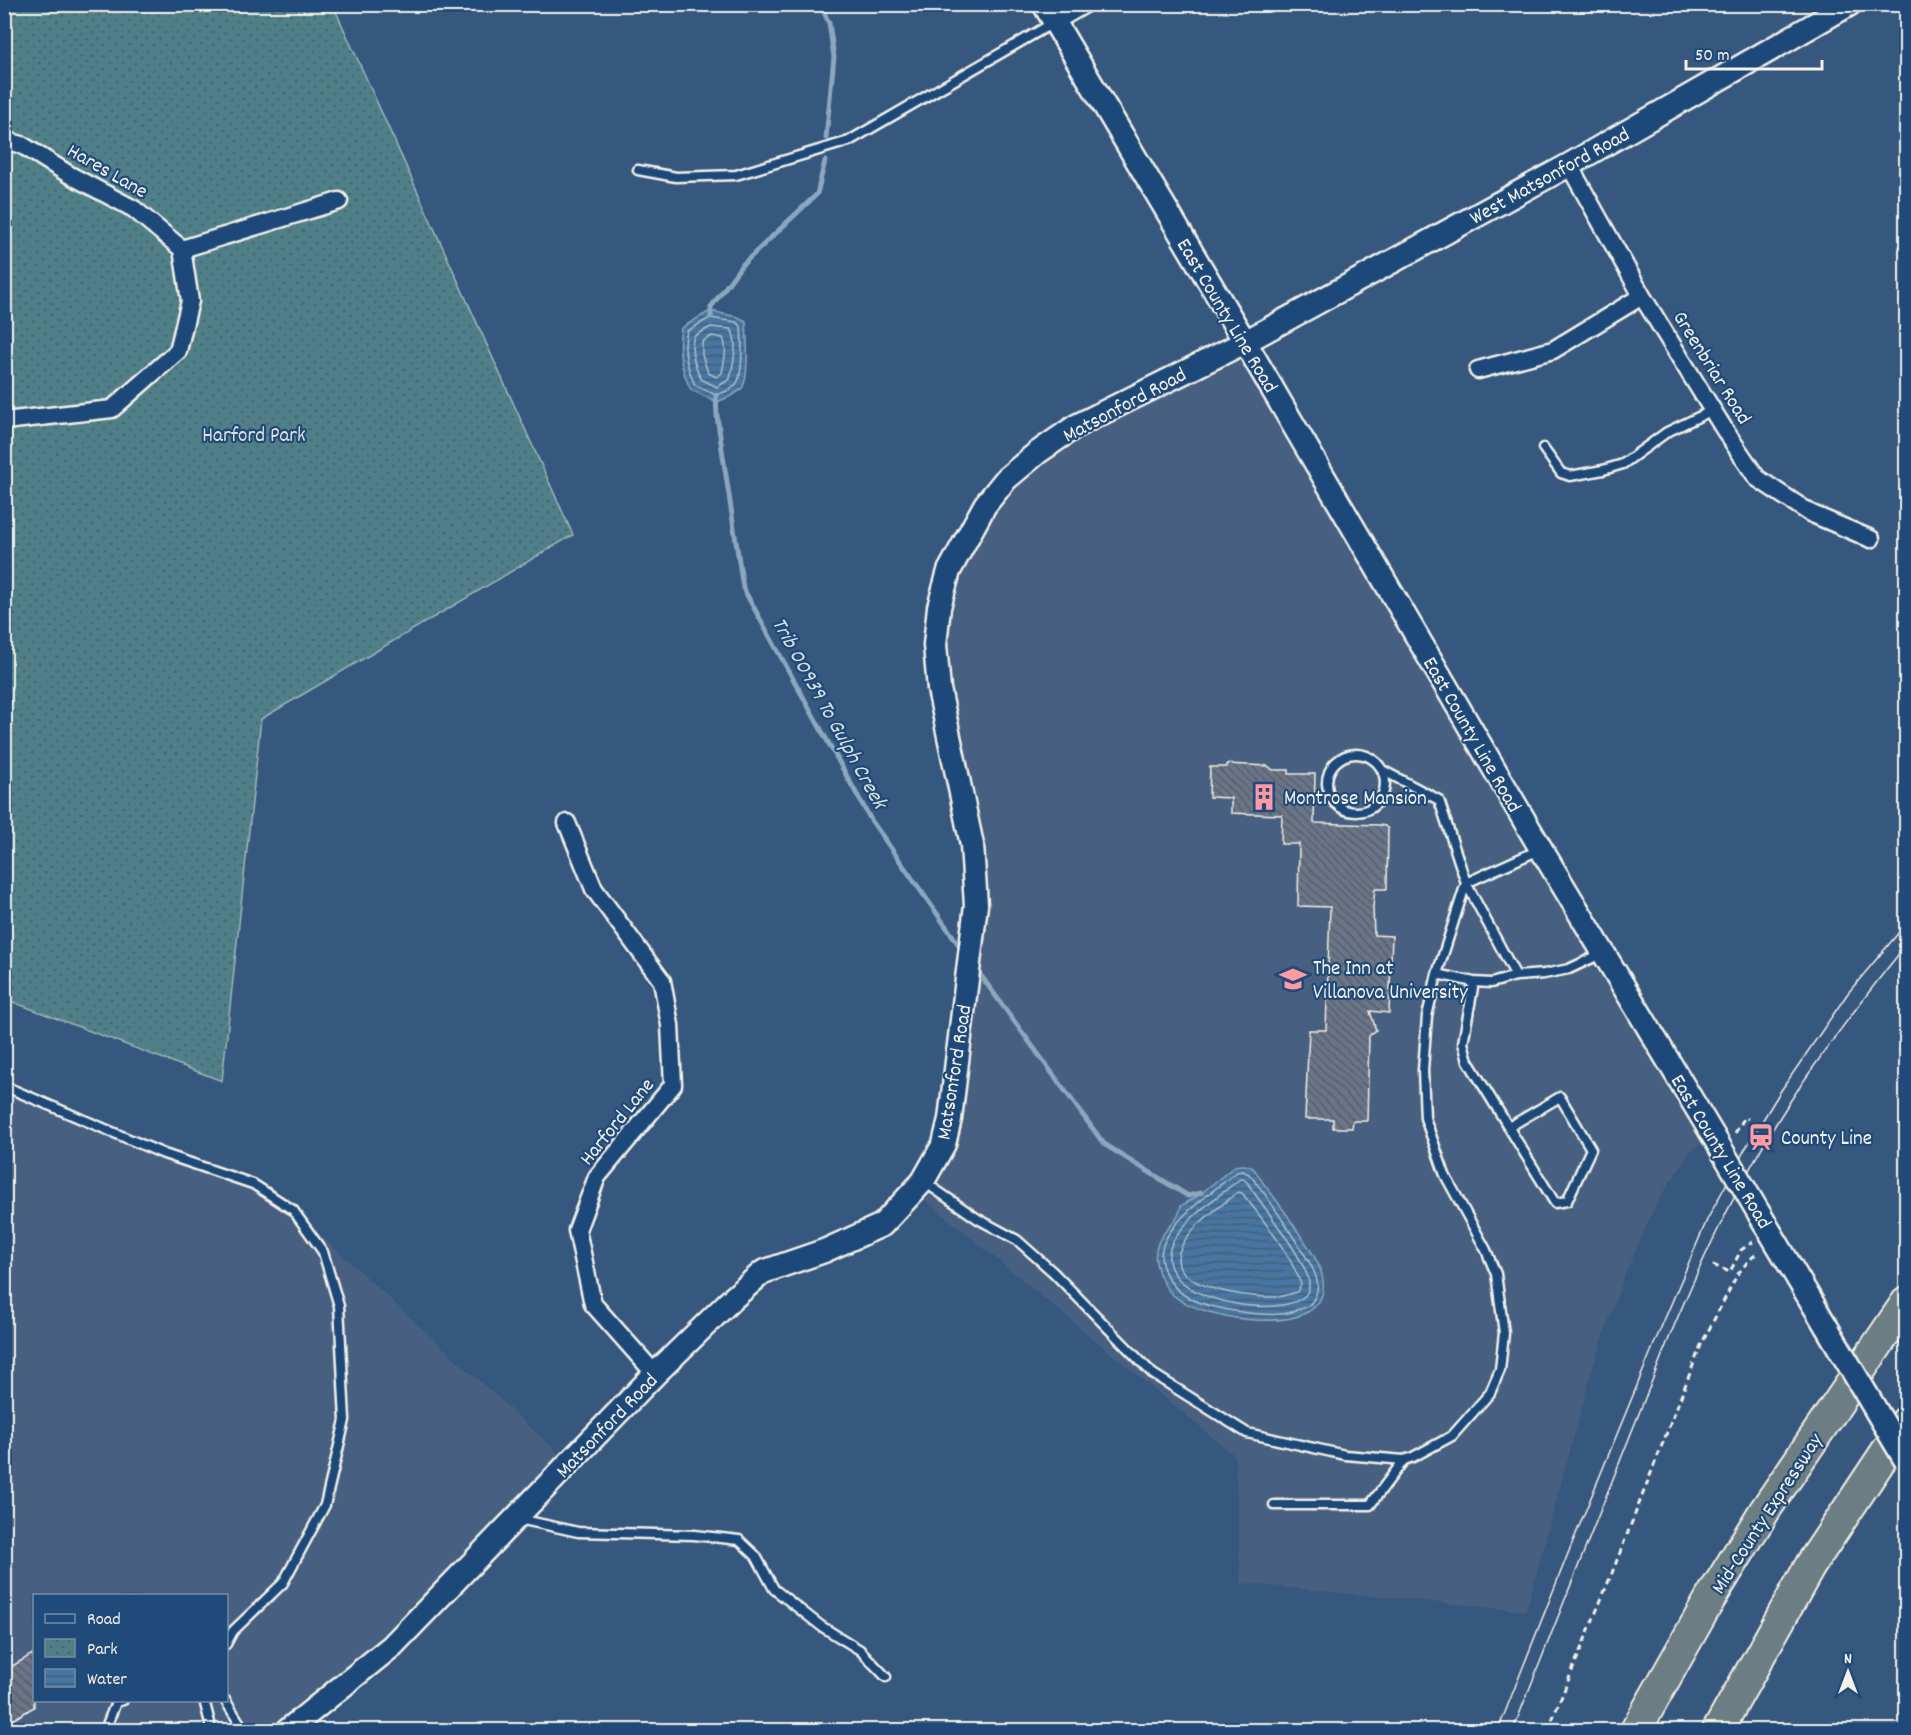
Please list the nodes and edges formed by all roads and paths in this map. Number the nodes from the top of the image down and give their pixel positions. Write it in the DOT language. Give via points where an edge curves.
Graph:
graph roads {
  1 [pos="1085,4"];
  2 [pos="1850,4"];
  3 [pos="1049,13"];
  4 [pos="4,140"];
  5 [pos="1569,165"];
  6 [pos="638,170"];
  7 [pos="339,201"];
  8 [pos="182,249"];
  9 [pos="1642,296"];
  10 [pos="1245,342"];
  11 [pos="1478,370"];
  12 [pos="1713,410"];
  13 [pos="4,421"];
  14 [pos="1543,448"];
  15 [pos="1871,539"];
  16 [pos="1382,770"];
  17 [pos="567,823"];
  18 [pos="1541,849"];
  19 [pos="1466,883"];
  20 [pos="1603,953"];
  21 [pos="1437,974"];
  22 [pos="1516,976"];
  23 [pos="1474,982"];
  24 [pos="4,1086"];
  25 [pos="1748,1119"];
  26 [pos="1509,1127"];
  27 [pos="1722,1139"];
  28 [pos="923,1181"];
  29 [pos="1768,1228"];
  30 [pos="1713,1265"];
  31 [pos="1906,1303"];
  32 [pos="655,1374"];
  33 [pos="1906,1422"];
  34 [pos="1404,1460"];
  35 [pos="1906,1461"];
  36 [pos="1274,1505"];
  37 [pos="516,1518"];
  38 [pos="228,1640"];
  39 [pos="886,1677"];
  40 [pos="116,1702"];
  41 [pos="204,1702"];
  42 [pos="226,1702"];
  43 [pos="105,1731"];
  44 [pos="210,1731"];
  45 [pos="244,1731"];
  46 [pos="288,1731"];
  47 [pos="1548,1731"];
  48 [pos="1636,1731"];
  49 [pos="1718,1731"];
  1 -- 3 [label="street"];
  2 -- 5 [label="main road, West Matsonford Road"];
  3 -- 6 [label="lane" via="849,141 736,175 676,177"];
  3 -- 10 [label="main road, East County Line Road"];
  4 -- 8 [label="street, Hares Lane" via="22,145 134,209"];
  5 -- 9 [label="street, Greenbriar Road"];
  5 -- 10 [label="main road, West Matsonford Road"];
  7 -- 8 [label="street"];
  8 -- 13 [label="street" via="190,301 178,351 112,409"];
  9 -- 11 [label="street" via="1553,350"];
  9 -- 12 [label="street, Greenbriar Road"];
  10 -- 18 [label="main road, East County Line Road"];
  10 -- 28 [label="main road, Matsonford Road" via="1076,426 1037,453 1006,479 986,505 949,571 939,607 935,645 939,689 972,845 976,905 950,1119 944,1144"];
  12 -- 14 [label="lane" via="1666,432 1623,464 1604,470 1570,476 1561,472"];
  12 -- 15 [label="street, Greenbriar Road" via="1757,478 1810,513"];
  16 -- 16 [label="lane" via="1377,762 1360,754 1342,757 1327,778 1329,796 1351,812 1369,809 1385,788"];
  16 -- 19 [label="lane" via="1439,800"];
  17 -- 32 [label="street, Harford Lane" via="594,889 662,981 670,1025 673,1085 597,1177 577,1230 593,1304"];
  18 -- 19 [label="lane"];
  18 -- 20 [label="main road, East County Line Road"];
  19 -- 21 [label="lane"];
  19 -- 22 [label="lane"];
  20 -- 22 [label="lane" via="1569,969"];
  20 -- 27 [label="main road, East County Line Road"];
  21 -- 23 [label="lane"];
  21 -- 34 [label="lane" via="1427,1016 1425,1118 1445,1174 1496,1274 1504,1333 1500,1370 1490,1393 1452,1436"];
  22 -- 23 [label="lane" via="1491,983"];
  23 -- 26 [label="lane" via="1463,1043 1468,1060"];
  24 -- 38 [label="lane" via="164,1154 253,1184 293,1210 323,1252 339,1306 345,1420 325,1505 283,1583"];
  25 -- 27 [label="path" via="1745,1117"];
  26 -- 26 [label="lane" via="1555,1203 1567,1201 1591,1149 1560,1097"];
  27 -- 29 [label="main road, East County Line Road, bridge"];
  28 -- 32 [label="main road, Matsonford Road" via="882,1225 763,1272"];
  28 -- 34 [label="lane" via="1017,1240 1153,1374 1247,1433 1345,1455"];
  29 -- 30 [label="path" via="1741,1250 1730,1272"];
  29 -- 35 [label="main road, East County Line Road, bridge"];
  29 -- 47 [label="path" via="1737,1275 1701,1345"];
  31 -- 48 [label="highway, Mid-County Expressway" via="1765,1510"];
  32 -- 37 [label="main road, Matsonford Road"];
  33 -- 49 [label="highway" via="1810,1566"];
  34 -- 36 [label="lane" via="1370,1505"];
  37 -- 39 [label="lane" via="578,1532 738,1540 756,1556 774,1589 860,1650"];
  37 -- 46 [label="main road, Matsonford Road" via="392,1646"];
  40 -- 43 [label="lane"];
  41 -- 44 [label="lane"];
  42 -- 45 [label="lane"];
}
